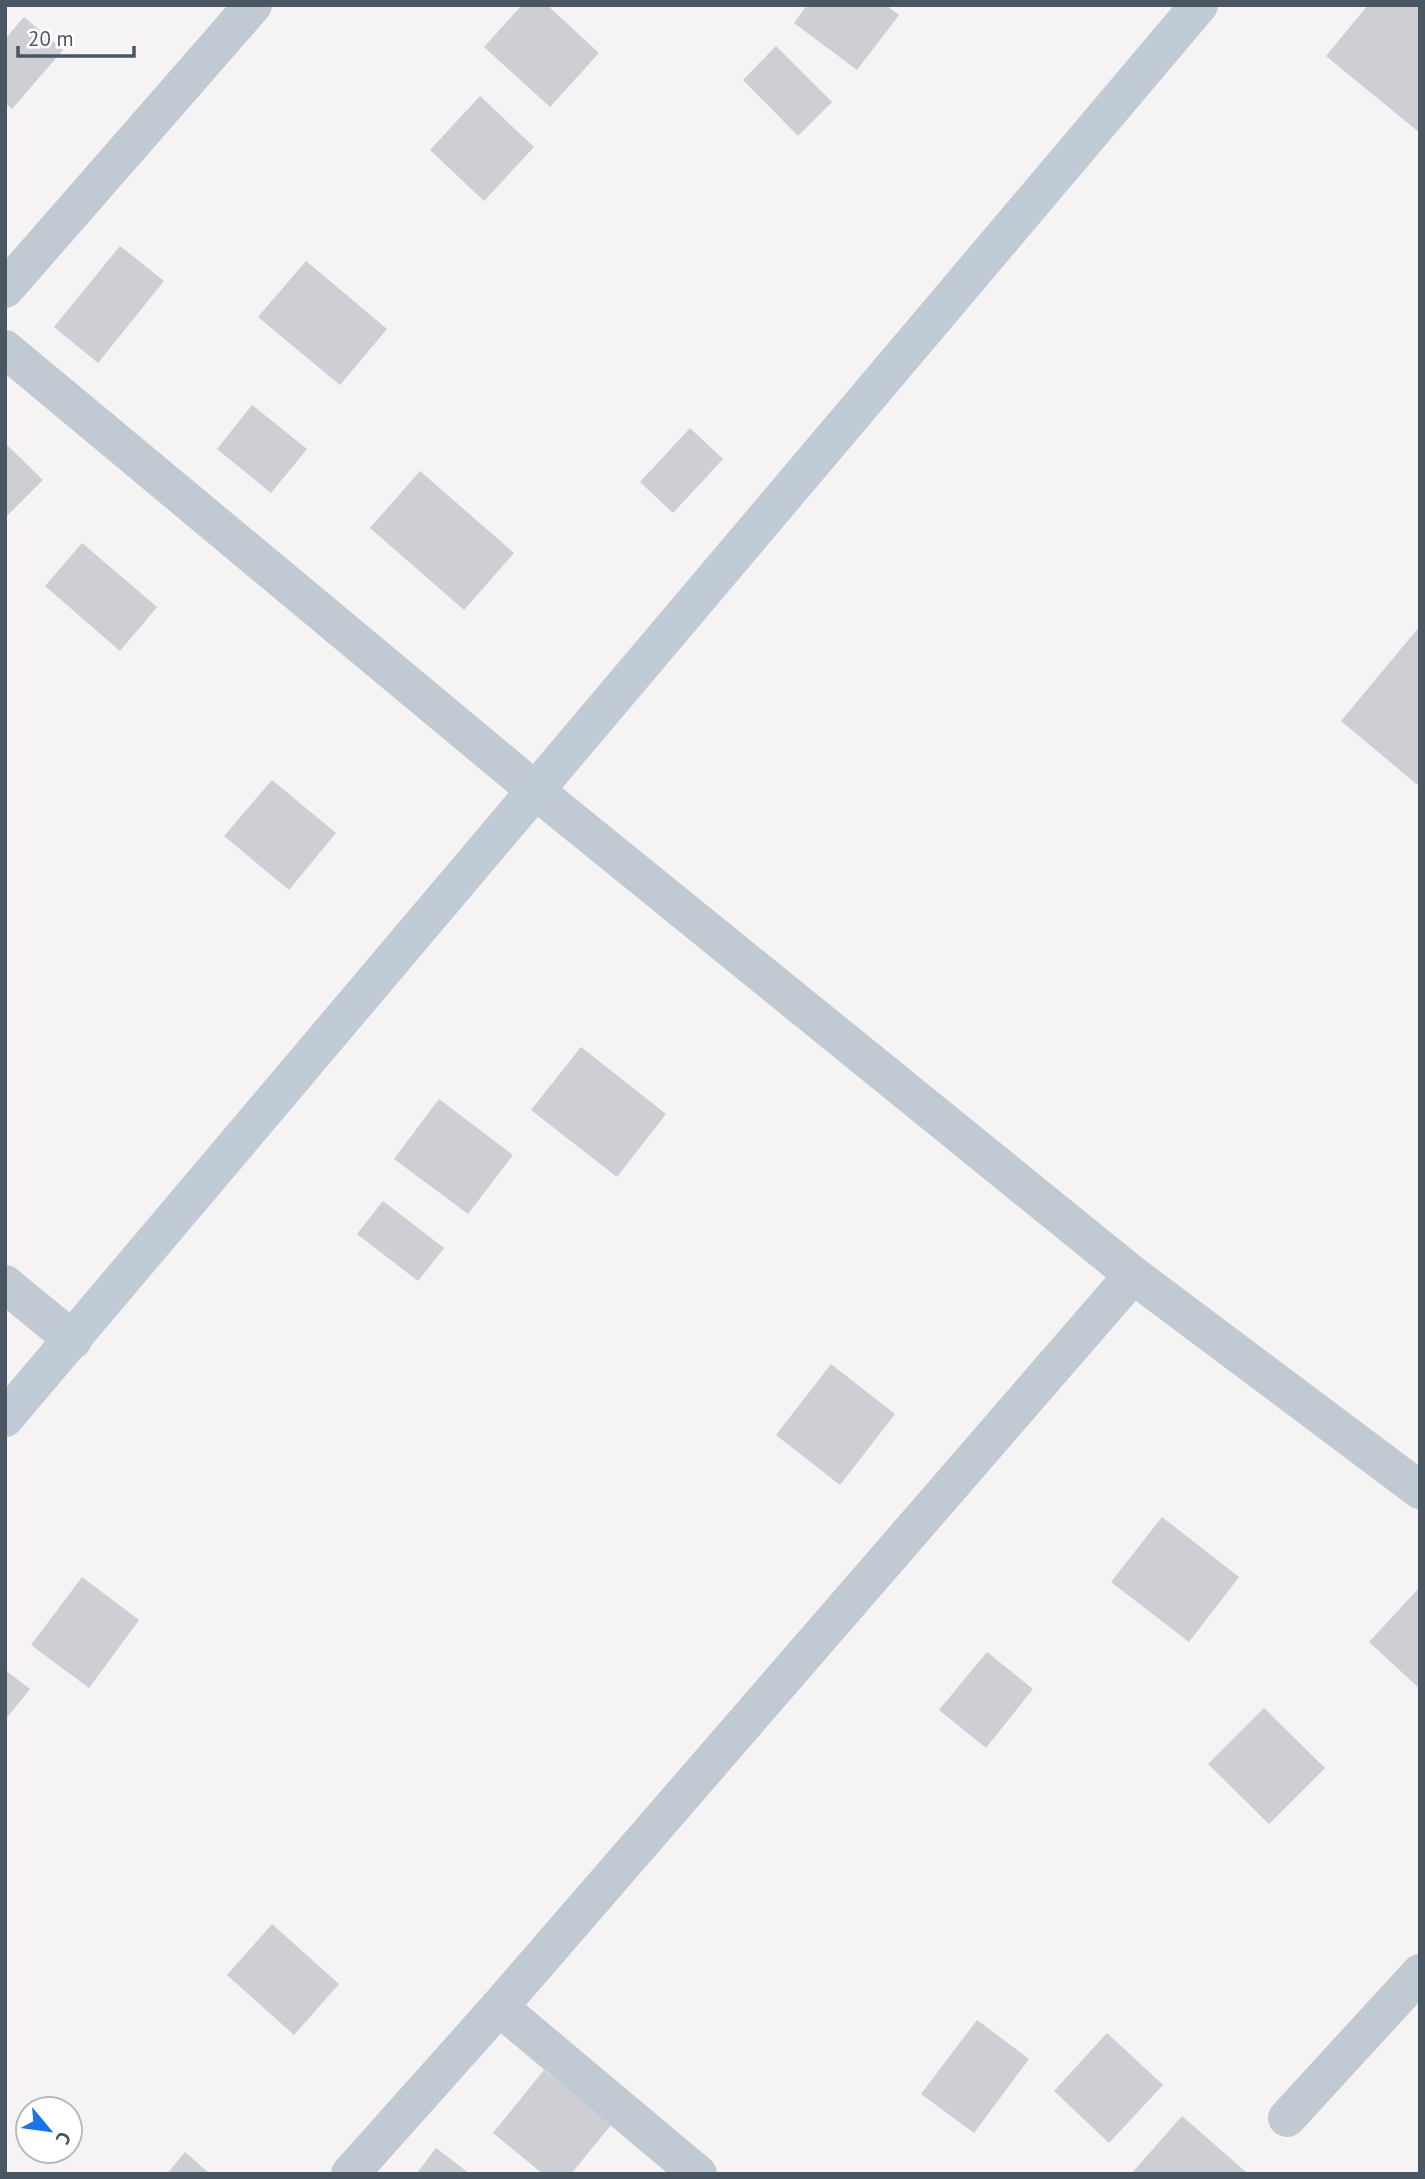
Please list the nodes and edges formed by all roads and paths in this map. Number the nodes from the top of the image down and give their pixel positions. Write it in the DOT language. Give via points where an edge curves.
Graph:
graph roads {
  1 [pos="253,5"];
  2 [pos="1199,5"];
  3 [pos="5,289"];
  4 [pos="5,349"];
  5 [pos="537,791"];
  6 [pos="1133,1275"];
  7 [pos="5,1284"];
  8 [pos="73,1340"];
  9 [pos="5,1418"];
  10 [pos="1420,1490"];
  11 [pos="1420,1973"];
  12 [pos="499,2007"];
  13 [pos="1287,2118"];
  14 [pos="350,2174"];
  15 [pos="698,2174"];
  1 -- 3 [label="street"];
  2 -- 5 [label="street"];
  4 -- 5 [label="street"];
  5 -- 6 [label="street"];
  5 -- 8 [label="street"];
  6 -- 10 [label="street"];
  6 -- 12 [label="street"];
  7 -- 8 [label="street"];
  8 -- 9 [label="street"];
  11 -- 13 [label="street"];
  12 -- 14 [label="street"];
  12 -- 15 [label="street"];
}
